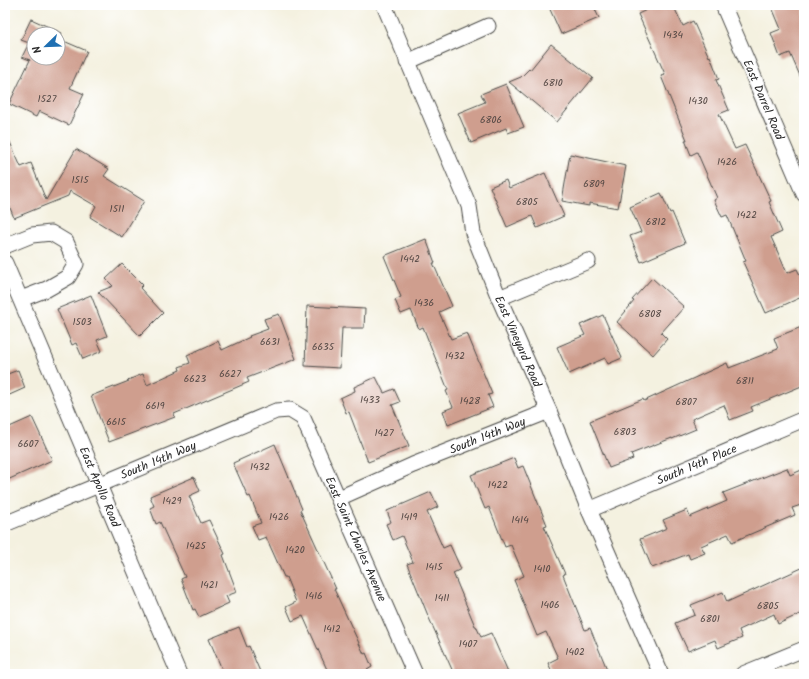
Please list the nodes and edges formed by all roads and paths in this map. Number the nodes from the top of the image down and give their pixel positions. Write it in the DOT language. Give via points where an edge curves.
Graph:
graph roads {
  1 [pos="384,5"];
  2 [pos="723,5"];
  3 [pos="488,26"];
  4 [pos="407,62"];
  5 [pos="804,194"];
  6 [pos="5,246"];
  7 [pos="588,261"];
  8 [pos="5,262"];
  9 [pos="499,298"];
  10 [pos="21,299"];
  11 [pos="290,410"];
  12 [pos="549,411"];
  13 [pos="804,419"];
  14 [pos="98,485"];
  15 [pos="339,498"];
  16 [pos="589,510"];
  17 [pos="5,524"];
  18 [pos="804,649"];
  19 [pos="179,674"];
  20 [pos="415,674"];
  21 [pos="661,674"];
  22 [pos="743,674"];
  1 -- 4 [label="street, East Vineyard Road"];
  2 -- 5 [label="street, East Darrel Road"];
  3 -- 4 [label="street"];
  4 -- 9 [label="street, East Vineyard Road" via="469,206 474,233"];
  6 -- 10 [label="street" via="32,235 51,233 66,242 76,264 68,277"];
  7 -- 9 [label="street"];
  8 -- 10 [label="street, East Apollo Road"];
  9 -- 12 [label="street, East Vineyard Road"];
  10 -- 14 [label="street, East Apollo Road"];
  11 -- 14 [label="street, South 14th Way" via="276,412"];
  11 -- 15 [label="street, East Saint Charles Avenue" via="303,418"];
  12 -- 15 [label="street, South 14th Way" via="413,465"];
  12 -- 16 [label="street, East Vineyard Road"];
  13 -- 16 [label="street, South 14th Place"];
  14 -- 17 [label="street, South 14th Way"];
  14 -- 19 [label="street, East Apollo Road"];
  15 -- 20 [label="street, East Saint Charles Avenue"];
  16 -- 21 [label="street, East Vineyard Road"];
  18 -- 22 [label="street"];
}
